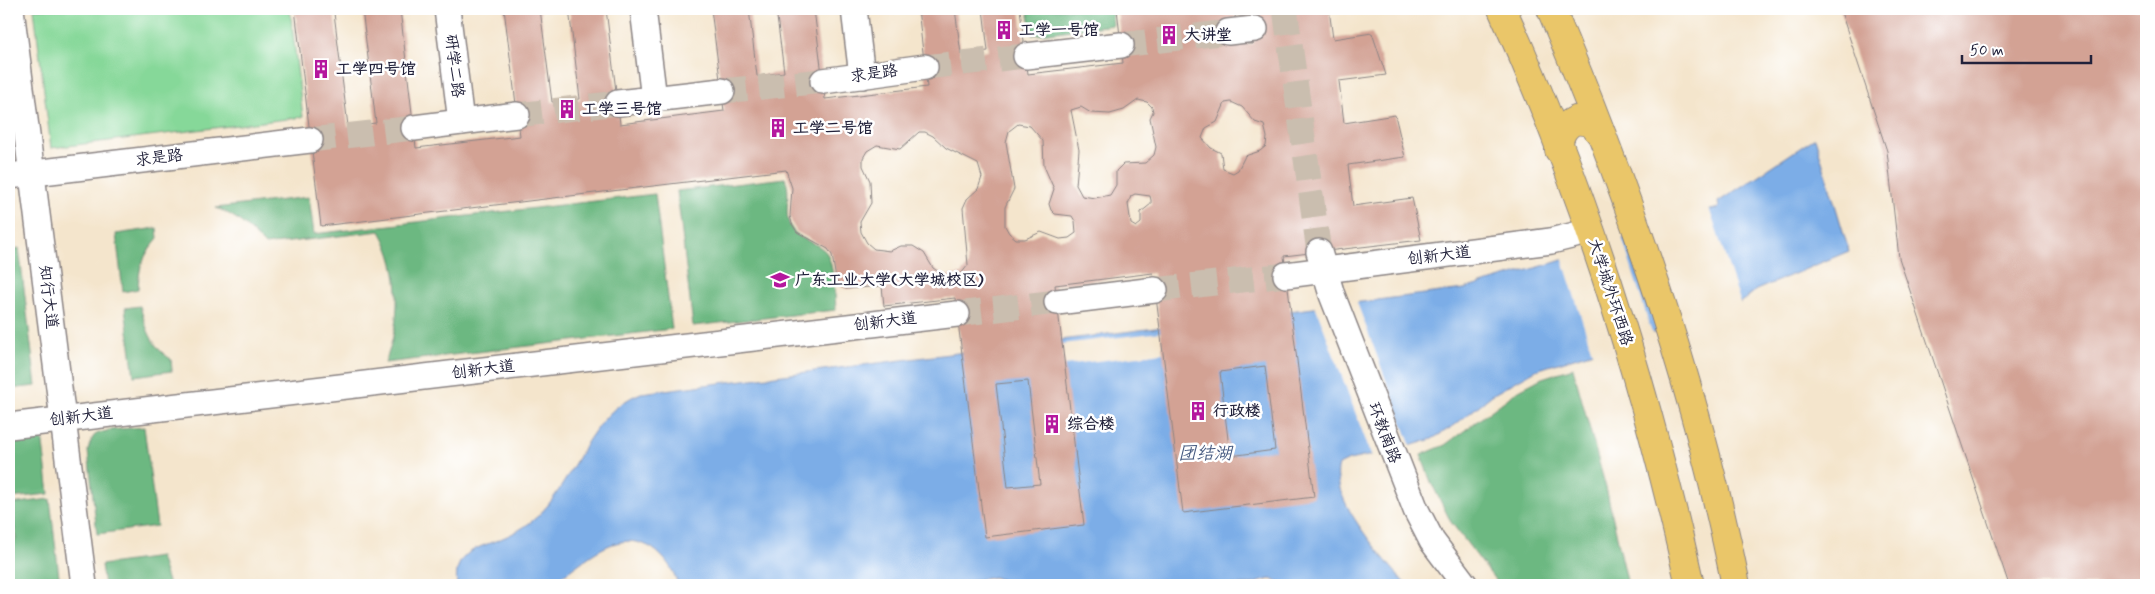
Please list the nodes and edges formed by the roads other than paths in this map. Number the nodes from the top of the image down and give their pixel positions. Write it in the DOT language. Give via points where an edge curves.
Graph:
graph roads {
  1 [pos="11,9"];
  2 [pos="447,9"];
  3 [pos="643,9"];
  4 [pos="854,9"];
  5 [pos="1502,9"];
  6 [pos="1551,9"];
  7 [pos="1255,29"];
  8 [pos="1228,32"];
  9 [pos="1121,45"];
  10 [pos="1026,56"];
  11 [pos="925,68"];
  12 [pos="862,76"];
  13 [pos="823,81"];
  14 [pos="722,91"];
  15 [pos="654,99"];
  16 [pos="618,103"];
  17 [pos="517,115"];
  18 [pos="461,122"];
  19 [pos="414,128"];
  20 [pos="1601,134"];
  21 [pos="310,140"];
  22 [pos="1559,150"];
  23 [pos="20,175"];
  24 [pos="1591,231"];
  25 [pos="1324,270"];
  26 [pos="1286,275"];
  27 [pos="1155,290"];
  28 [pos="1057,302"];
  29 [pos="957,314"];
  30 [pos="64,420"];
  31 [pos="9,426"];
  32 [pos="84,585"];
  33 [pos="1465,585"];
  34 [pos="1690,585"];
  35 [pos="1736,585"];
  1 -- 23 [label="lane, 知行大道"];
  2 -- 18 [label="lane, 研学二路"];
  3 -- 15 [label="lane"];
  4 -- 12 [label="lane"];
  5 -- 22 [label="main road, 大学城外环西路"];
  6 -- 20 [label="main road"];
  7 -- 8 [label="lane"];
  9 -- 10 [label="lane"];
  11 -- 12 [label="lane, 求是路"];
  12 -- 13 [label="lane, 求是路"];
  14 -- 15 [label="lane"];
  15 -- 16 [label="lane"];
  17 -- 18 [label="lane"];
  18 -- 19 [label="lane"];
  20 -- 22 [label="main road" via="1591,122 1576,120 1564,128 1558,142"];
  20 -- 35 [label="main road" via="1631,211 1675,347"];
  21 -- 23 [label="lane, 求是路"];
  22 -- 24 [label="main road, 大学城外环西路"];
  23 -- 30 [label="lane, 知行大道"];
  24 -- 25 [label="lane, 创新大道" via="1551,241"];
  24 -- 34 [label="main road, 大学城外环西路" via="1648,417"];
  25 -- 26 [label="lane, 创新大道"];
  25 -- 33 [label="lane, 环教南路" via="1416,510 1432,541"];
  27 -- 28 [label="lane"];
  29 -- 30 [label="lane, 创新大道"];
  30 -- 31 [label="lane, 创新大道"];
  30 -- 32 [label="lane, 知行大道"];
}
